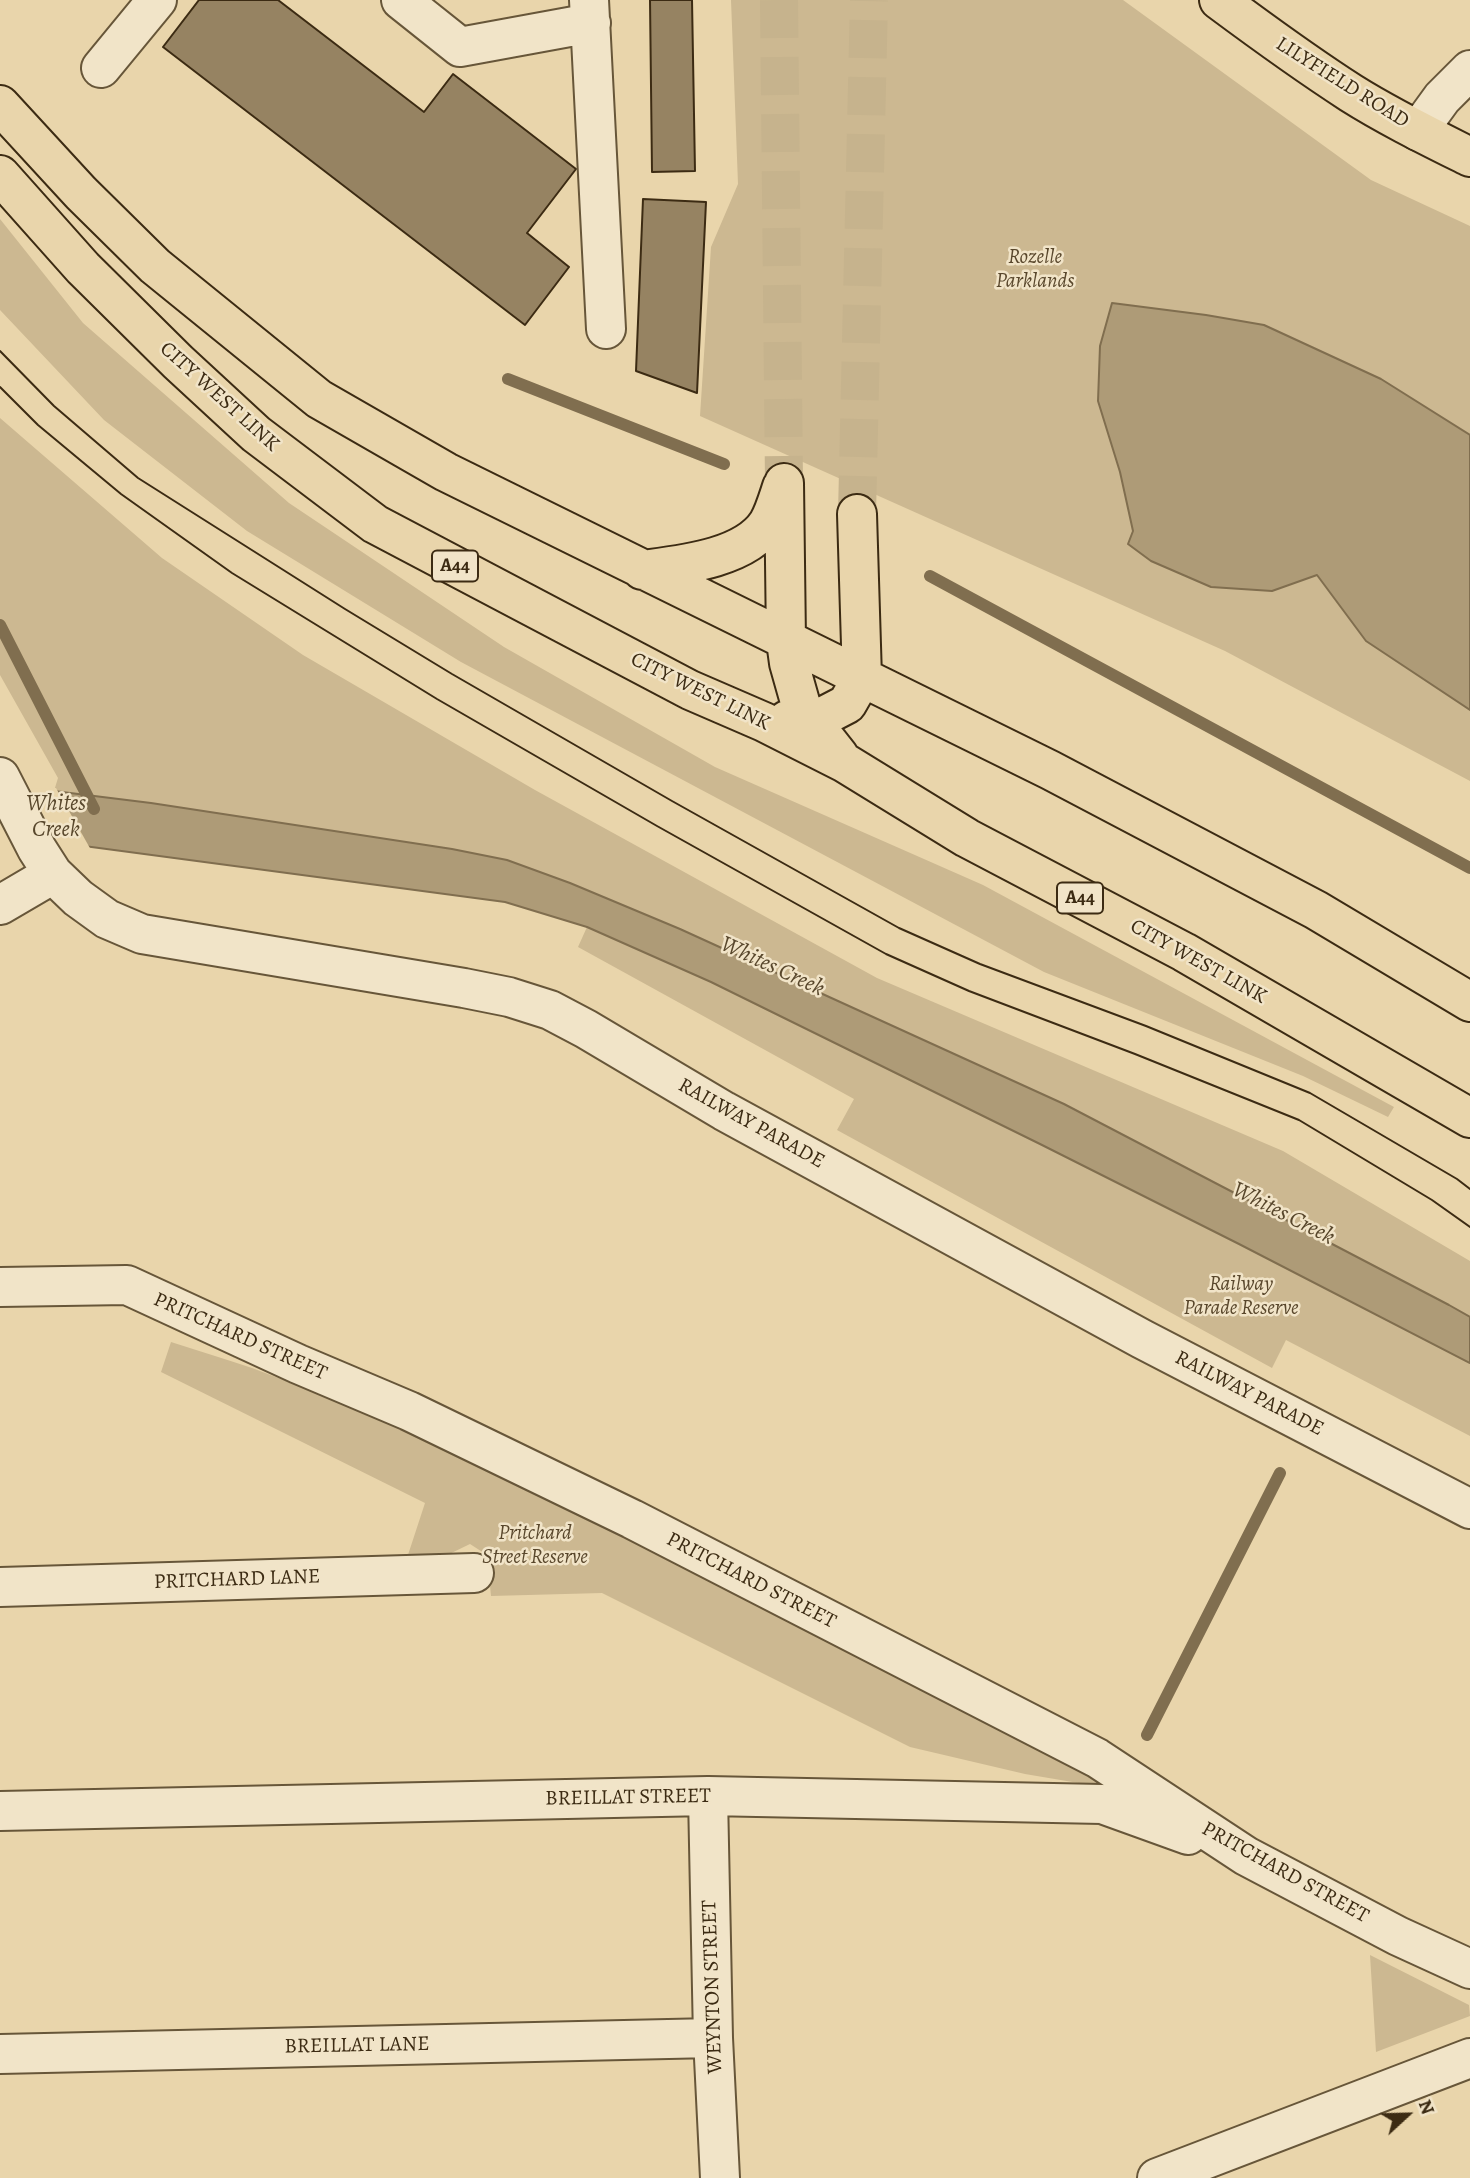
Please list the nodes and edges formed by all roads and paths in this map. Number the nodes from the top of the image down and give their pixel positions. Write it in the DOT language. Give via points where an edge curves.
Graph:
graph roads {
  1 [pos="157,0"];
  2 [pos="401,0"];
  3 [pos="1219,0"];
  4 [pos="590,11"];
  5 [pos="101,68"];
  6 [pos="1470,70"];
  7 [pos="0,105"];
  8 [pos="1418,131"];
  9 [pos="1470,157"];
  10 [pos="0,174"];
  11 [pos="606,329"];
  12 [pos="857,514"];
  13 [pos="642,570"];
  14 [pos="786,641"];
  15 [pos="862,678"];
  16 [pos="809,718"];
  17 [pos="764,722"];
  18 [pos="845,763"];
  19 [pos="0,777"];
  20 [pos="45,861"];
  21 [pos="0,905"];
  22 [pos="1470,1002"];
  23 [pos="1470,1118"];
  24 [pos="0,1287"];
  25 [pos="1470,1509"];
  26 [pos="474,1573"];
  27 [pos="0,1587"];
  28 [pos="708,1796"];
  29 [pos="0,1811"];
  30 [pos="1246,1856"];
  31 [pos="1470,1969"];
  32 [pos="713,2038"];
  33 [pos="0,2054"];
  34 [pos="1470,2058"];
  35 [pos="1216,2167"];
  36 [pos="720,2178"];
  37 [pos="1157,2178"];
  1 -- 5 [label="street"];
  2 -- 4 [label="street" via="460,47"];
  3 -- 8 [label="main road, LILYFIELD ROAD" via="1353,94"];
  4 -- 11 [label="street"];
  6 -- 8 [label="street"];
  7 -- 13 [label="main road" via="155,265 319,399 446,472"];
  8 -- 9 [label="main road, LILYFIELD ROAD"];
  10 -- 17 [label="main road, CITY WEST LINK / A44" via="82,268 177,362 256,434 375,524 690,690"];
  12 -- 15 [label="main road"];
  13 -- 14 [label="main road"];
  13 -- 14 [label="main road" via="694,564 740,547 768,524 784,483"];
  14 -- 15 [label="main road"];
  14 -- 16 [label="main road" via="802,709"];
  15 -- 16 [label="main road" via="847,704"];
  15 -- 22 [label="main road" via="1316,910"];
  16 -- 17 [label="main road"];
  16 -- 18 [label="main road"];
  17 -- 18 [label="main road, CITY WEST LINK / A44"];
  18 -- 23 [label="main road, CITY WEST LINK / A44" via="967,838 1184,953"];
  19 -- 20 [label="street, RAILWAY PARADE"];
  20 -- 21 [label="street"];
  20 -- 25 [label="street, RAILWAY PARADE" via="78,898 107,919 142,934 464,988 550,1010 736,1118 1117,1325"];
  24 -- 30 [label="street, PRITCHARD STREET" via="127,1286 409,1411 599,1502 1097,1758"];
  26 -- 27 [label="street, PRITCHARD LANE"];
  28 -- 29 [label="street, BREILLAT STREET"];
  28 -- 30 [label="street, BREILLAT STREET" via="1102,1804"];
  28 -- 32 [label="street, WEYNTON STREET"];
  30 -- 31 [label="street, PRITCHARD STREET"];
  32 -- 33 [label="street, BREILLAT LANE"];
  32 -- 36 [label="street, WEYNTON STREET"];
  34 -- 35 [label="street"];
  35 -- 37 [label="street"];
}
